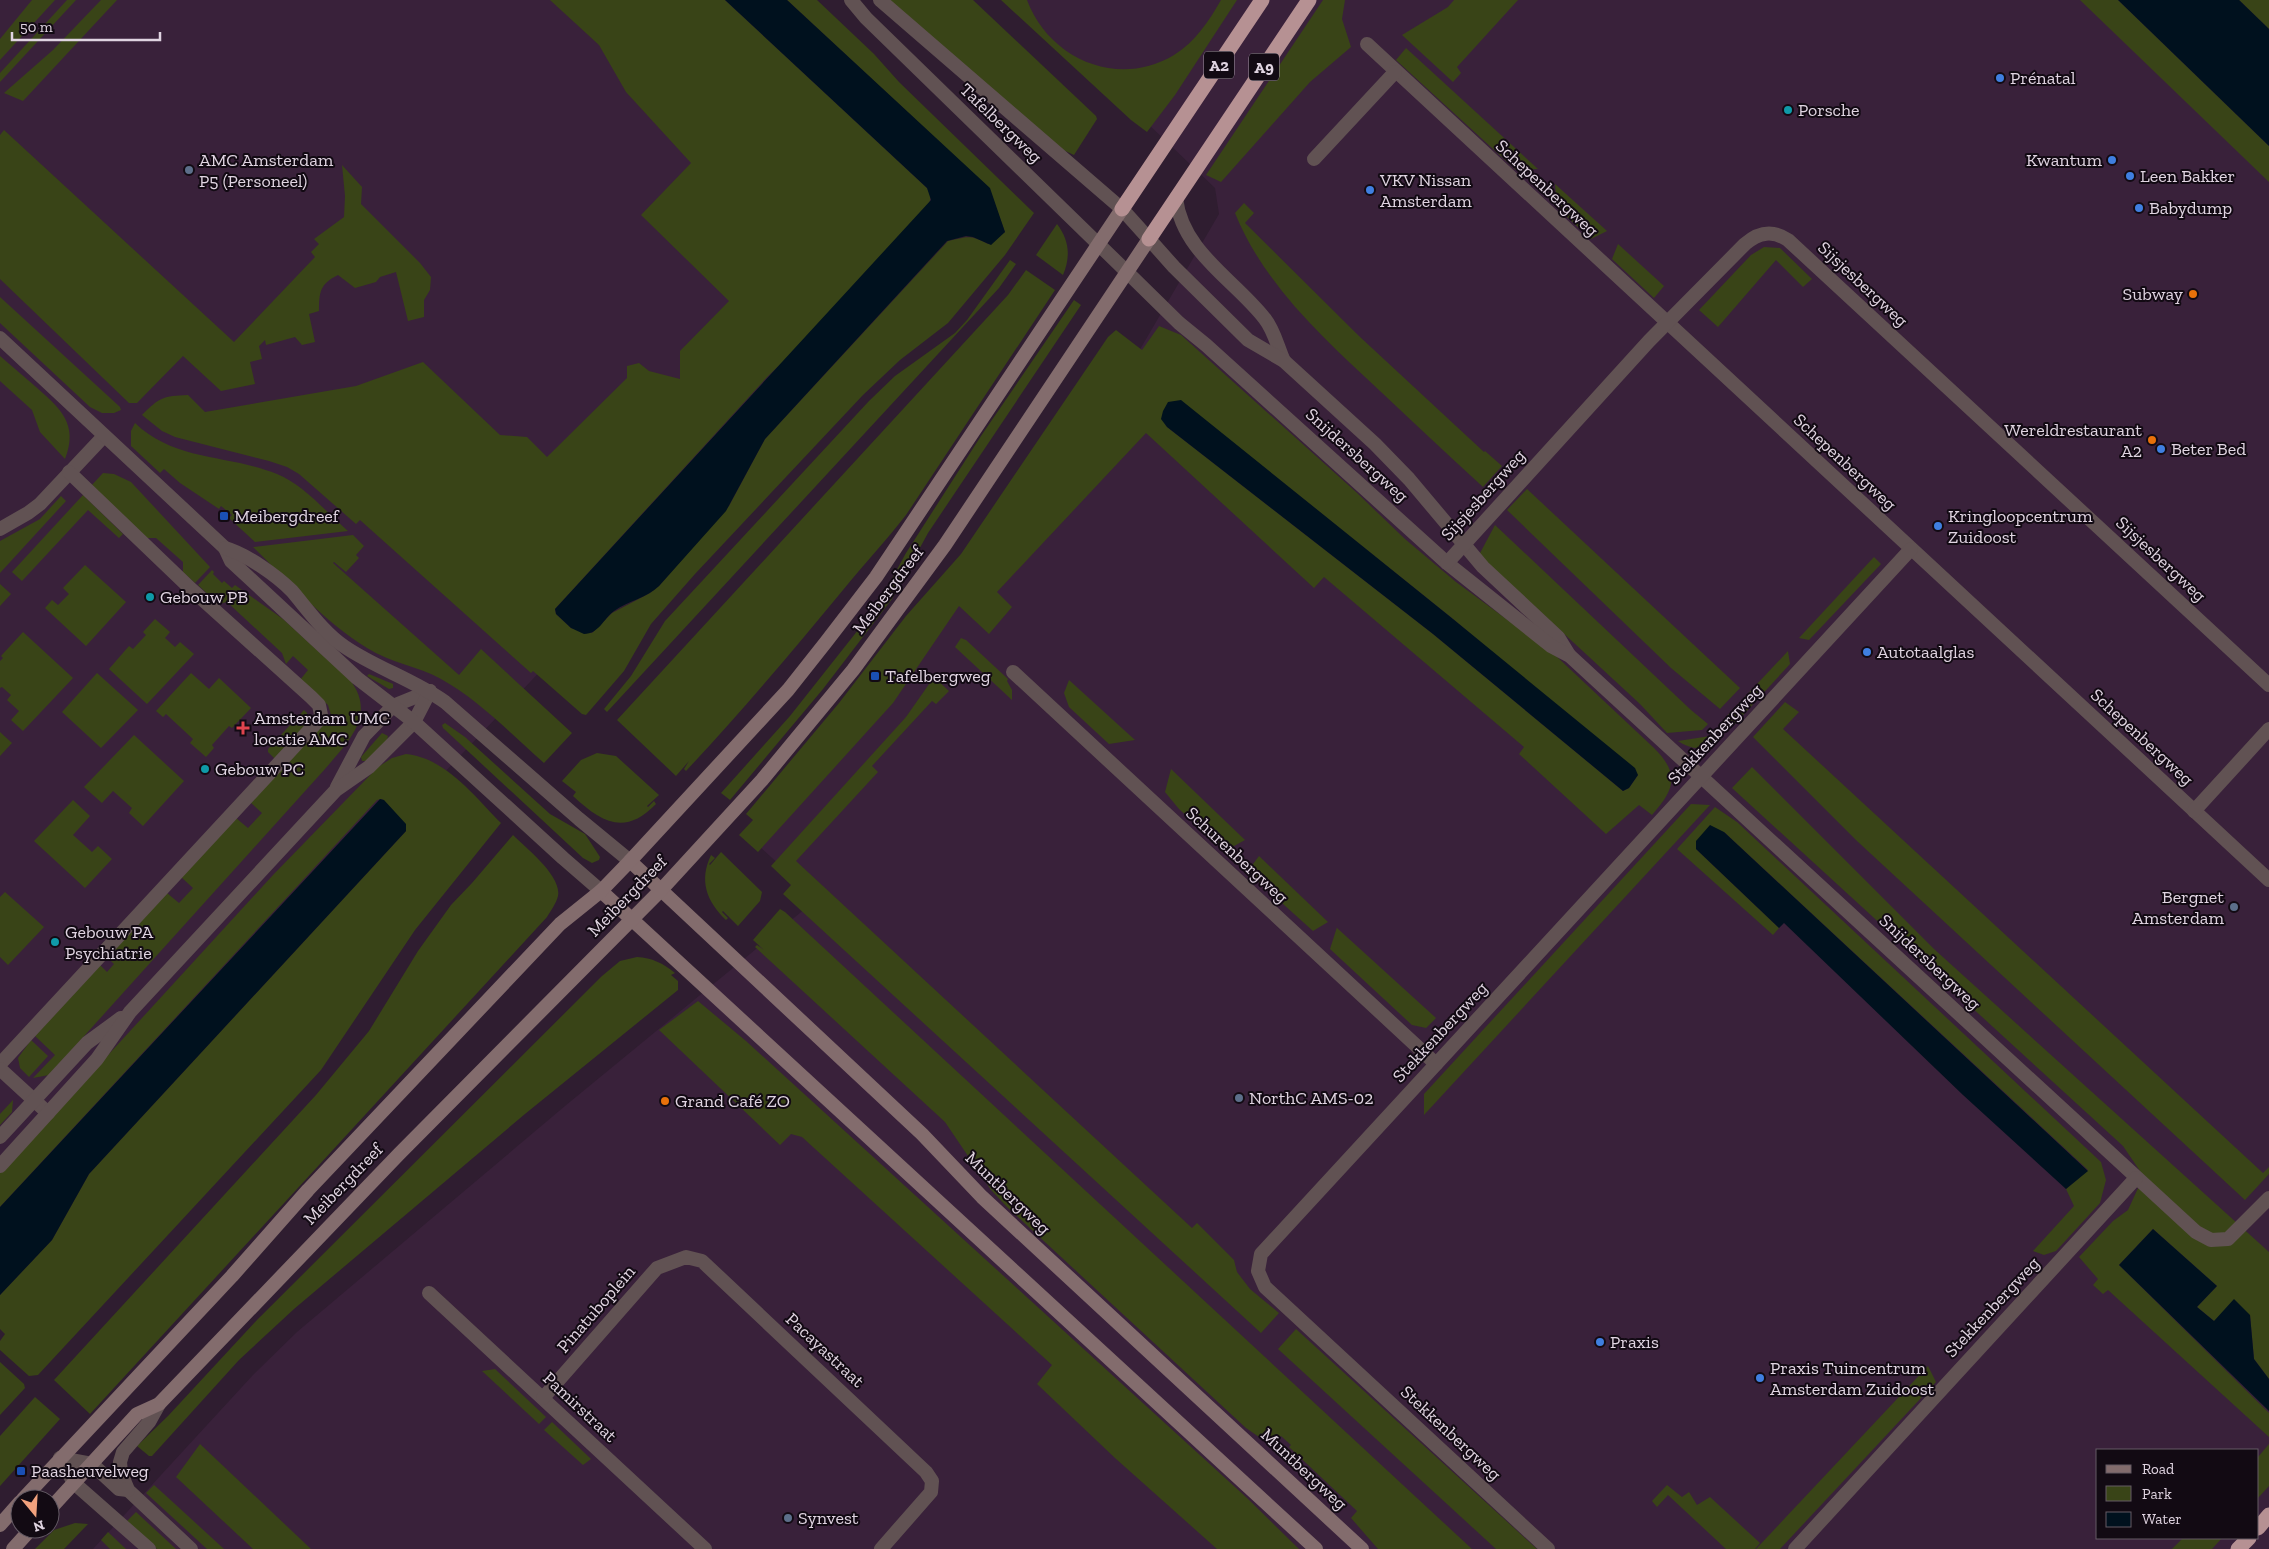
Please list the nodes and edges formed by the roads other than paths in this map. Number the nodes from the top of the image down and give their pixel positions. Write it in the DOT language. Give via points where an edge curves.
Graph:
graph roads {
  1 [pos="851,0"];
  2 [pos="880,0"];
  3 [pos="1262,0"];
  4 [pos="1309,0"];
  5 [pos="1367,44"];
  6 [pos="1395,72"];
  7 [pos="1314,159"];
  8 [pos="1176,198"];
  9 [pos="1122,209"];
  10 [pos="1149,238"];
  11 [pos="1099,243"];
  12 [pos="1127,272"];
  13 [pos="1668,323"];
  14 [pos="0,338"];
  15 [pos="1284,361"];
  16 [pos="104,436"];
  17 [pos="68,472"];
  18 [pos="0,529"];
  19 [pos="1462,543"];
  20 [pos="225,548"];
  21 [pos="1912,548"];
  22 [pos="1446,563"];
  23 [pos="1570,656"];
  24 [pos="1013,672"];
  25 [pos="2269,685"];
  26 [pos="430,691"];
  27 [pos="393,706"];
  28 [pos="414,722"];
  29 [pos="2269,730"];
  30 [pos="1701,777"];
  31 [pos="336,790"];
  32 [pos="2194,811"];
  33 [pos="630,861"];
  34 [pos="2269,880"];
  35 [pos="660,890"];
  36 [pos="601,891"];
  37 [pos="631,919"];
  38 [pos="130,1012"];
  39 [pos="0,1064"];
  40 [pos="1436,1064"];
  41 [pos="0,1069"];
  42 [pos="34,1099"];
  43 [pos="48,1113"];
  44 [pos="0,1138"];
  45 [pos="0,1166"];
  46 [pos="2136,1178"];
  47 [pos="2269,1198"];
  48 [pos="686,1257"];
  49 [pos="429,1293"];
  50 [pos="543,1398"];
  51 [pos="159,1404"];
  52 [pos="60,1458"];
  53 [pos="92,1464"];
  54 [pos="74,1483"];
  55 [pos="32,1489"];
  56 [pos="128,1490"];
  57 [pos="60,1498"];
  58 [pos="10,1514"];
  59 [pos="2269,1515"];
  60 [pos="0,1525"];
  61 [pos="2259,1527"];
  62 [pos="22,1539"];
  63 [pos="2248,1539"];
  64 [pos="13,1549"];
  65 [pos="149,1549"];
  66 [pos="191,1549"];
  67 [pos="705,1549"];
  68 [pos="881,1549"];
  69 [pos="1316,1549"];
  70 [pos="1362,1549"];
  71 [pos="1548,1549"];
  72 [pos="1794,1549"];
  73 [pos="2238,1549"];
  1 -- 11 [label="street, Tafelbergweg"];
  2 -- 9 [label="street, Tafelbergweg"];
  3 -- 9 [label="highway, A2"];
  4 -- 8 [label="highway, A9"];
  5 -- 6 [label="street, Schepenbergweg"];
  6 -- 7 [label="street"];
  6 -- 13 [label="street, Schepenbergweg"];
  8 -- 10 [label="highway, A9"];
  8 -- 15 [label="street, Snijdersbergweg" via="1177,210 1191,241 1266,320"];
  9 -- 10 [label="street, Tafelbergweg"];
  9 -- 11 [label="main road, Meibergdreef"];
  10 -- 12 [label="main road, Meibergdreef"];
  10 -- 15 [label="street, Snijdersbergweg" via="1248,340"];
  11 -- 12 [label="street, Tafelbergweg"];
  11 -- 33 [label="main road, Meibergdreef" via="876,577 788,690"];
  12 -- 22 [label="street, Snijdersbergweg" via="1179,323"];
  12 -- 35 [label="main road, Meibergdreef" via="945,545 853,670 762,780"];
  13 -- 19 [label="street, Sijsjesbergweg"];
  13 -- 21 [label="street, Schepenbergweg"];
  13 -- 25 [label="street, Sijsjesbergweg" via="1752,238 1768,233 1782,236"];
  14 -- 16 [label="street, Meibergdreef"];
  15 -- 19 [label="street, Snijdersbergweg" via="1402,472"];
  16 -- 17 [label="street"];
  16 -- 20 [label="street, Meibergdreef"];
  17 -- 18 [label="street" via="40,504"];
  17 -- 39 [label="street" via="319,705 321,715"];
  19 -- 22 [label="street, Sijsjesbergweg"];
  19 -- 23 [label="street, Snijdersbergweg" via="1558,637"];
  20 -- 26 [label="street, Meibergdreef" via="238,552 291,590 342,645"];
  20 -- 27 [label="street, Meibergdreef" via="231,561 357,678"];
  21 -- 30 [label="street, Stekkenbergweg"];
  21 -- 32 [label="street, Schepenbergweg"];
  22 -- 23 [label="street, Snijdersbergweg" via="1551,646"];
  23 -- 30 [label="street, Snijdersbergweg"];
  24 -- 40 [label="street, Schurenbergweg"];
  26 -- 27 [label="street"];
  26 -- 28 [label="street"];
  26 -- 33 [label="street, Meibergdreef"];
  27 -- 28 [label="street, Meibergdreef"];
  27 -- 31 [label="street" via="364,736"];
  28 -- 31 [label="street" via="369,766"];
  28 -- 36 [label="street, Meibergdreef"];
  29 -- 32 [label="street"];
  30 -- 40 [label="street, Stekkenbergweg"];
  30 -- 46 [label="street, Snijdersbergweg"];
  31 -- 38 [label="street"];
  32 -- 34 [label="street, Schepenbergweg"];
  33 -- 35 [label="main road, Muntbergweg"];
  33 -- 36 [label="main road, Meibergdreef"];
  35 -- 37 [label="main road, Meibergdreef"];
  35 -- 70 [label="main road, Muntbergweg" via="922,1134 982,1197"];
  36 -- 37 [label="main road"];
  36 -- 52 [label="main road, Meibergdreef" via="560,924"];
  37 -- 51 [label="main road, Meibergdreef" via="398,1154"];
  37 -- 69 [label="main road"];
  38 -- 42 [label="street" via="87,1043"];
  38 -- 43 [label="street" via="97,1059"];
  40 -- 71 [label="street, Stekkenbergweg" via="1268,1245 1261,1254 1258,1271 1265,1288"];
  41 -- 42 [label="street"];
  42 -- 43 [label="street"];
  42 -- 44 [label="street"];
  43 -- 45 [label="street"];
  46 -- 47 [label="street, Snijdersbergweg" via="2196,1232 2212,1240 2228,1239 2235,1234"];
  46 -- 72 [label="street, Stekkenbergweg"];
  48 -- 50 [label="street, Pinatuboplein" via="657,1268"];
  48 -- 68 [label="street, Pacayastraat" via="702,1261 919,1464 932,1481 931,1492"];
  49 -- 50 [label="street, Pamirstraat"];
  50 -- 67 [label="street, Pamirstraat"];
  51 -- 53 [label="main road, Meibergdreef" via="137,1414"];
  51 -- 56 [label="street" via="149,1422 123,1452 120,1468"];
  52 -- 53 [label="street"];
  52 -- 54 [label="street"];
  52 -- 55 [label="main road, Meibergdreef"];
  53 -- 54 [label="main road, Meibergdreef"];
  53 -- 56 [label="street" via="119,1489"];
  54 -- 57 [label="main road, Meibergdreef"];
  54 -- 65 [label="street"];
  56 -- 66 [label="street"];
  58 -- 60 [label="main road"];
  59 -- 61 [label="highway"];
  62 -- 64 [label="main road"];
  63 -- 73 [label="highway"];
}
